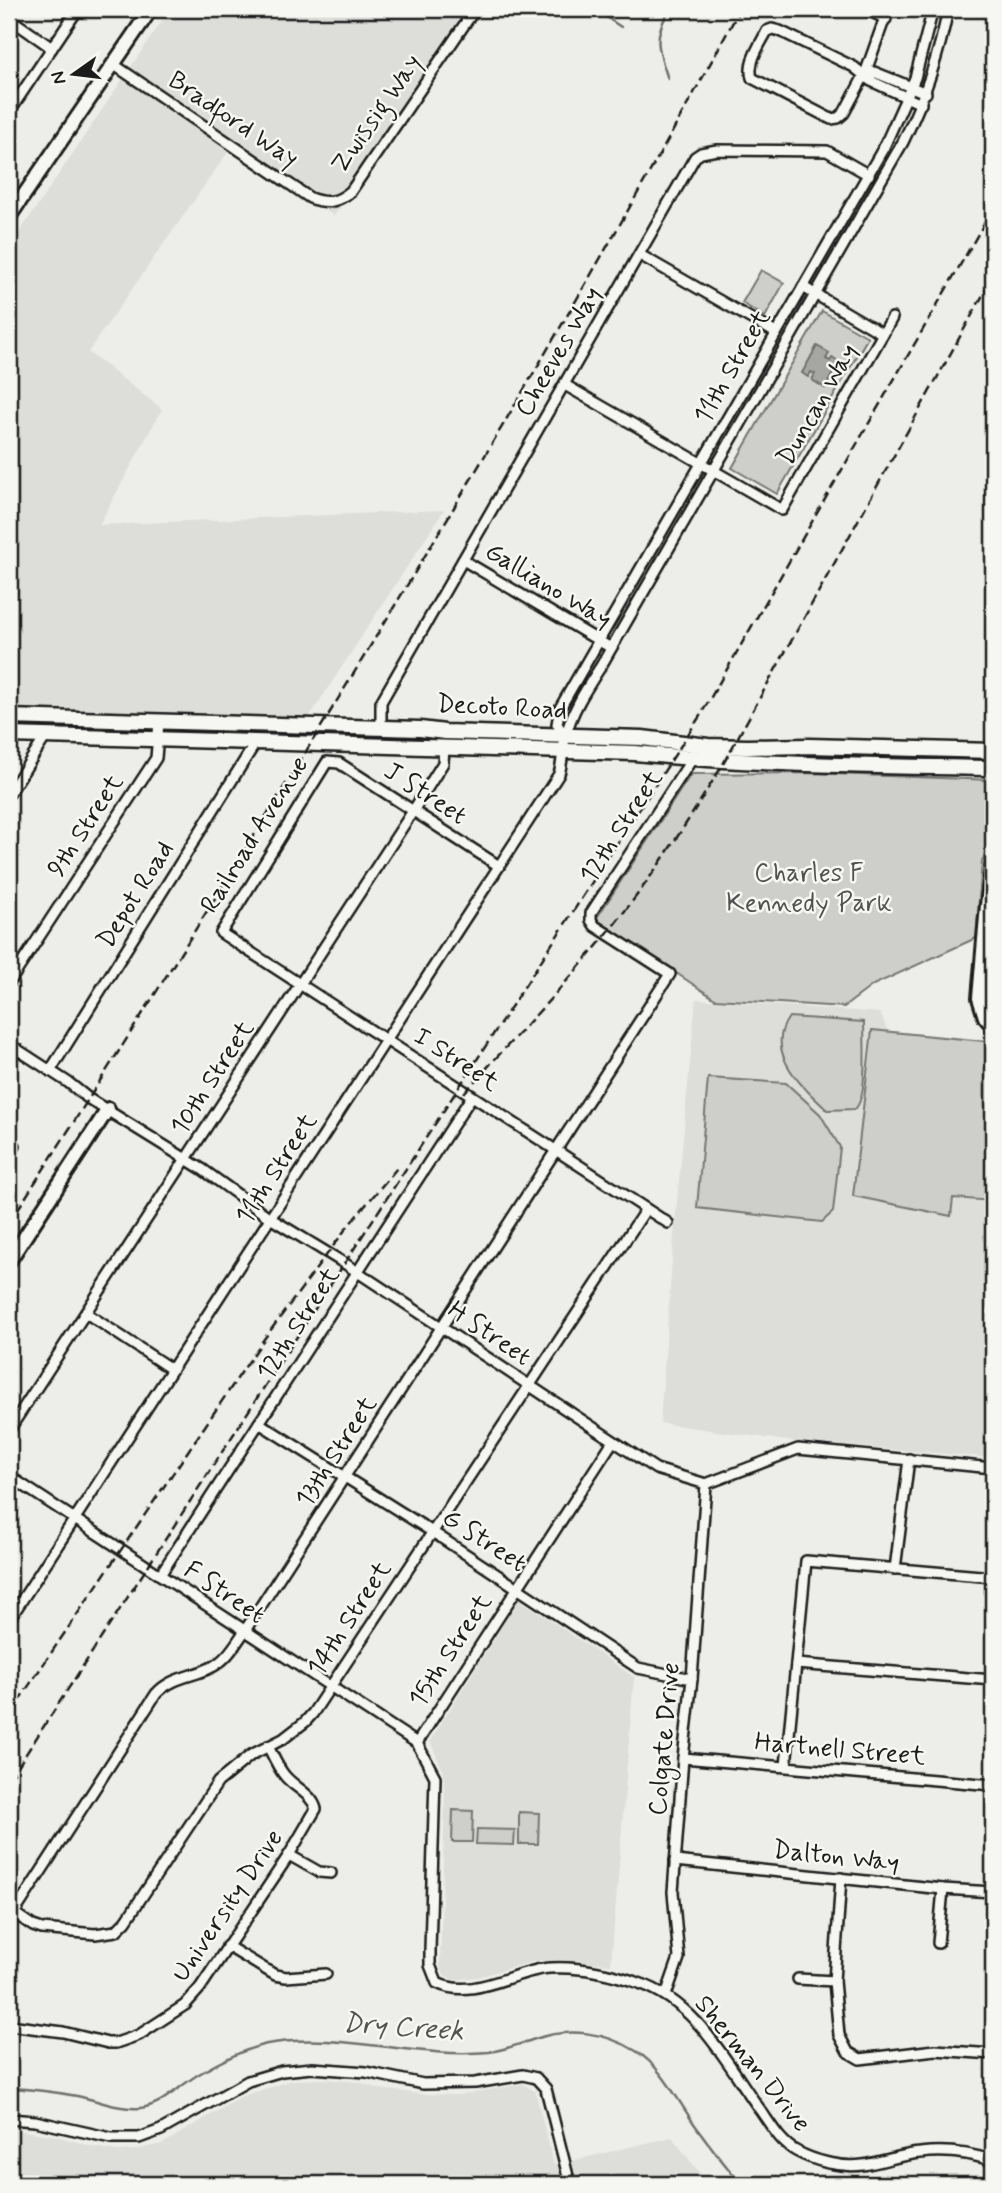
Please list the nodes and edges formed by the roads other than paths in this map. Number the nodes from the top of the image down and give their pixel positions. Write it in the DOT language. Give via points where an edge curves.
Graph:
graph roads {
  1 [pos="78,9"];
  2 [pos="151,9"];
  3 [pos="475,9"];
  4 [pos="866,9"];
  5 [pos="933,9"];
  6 [pos="948,9"];
  7 [pos="887,14"];
  8 [pos="9,19"];
  9 [pos="52,48"];
  10 [pos="113,64"];
  11 [pos="865,74"];
  12 [pos="911,88"];
  13 [pos="926,93"];
  14 [pos="906,98"];
  15 [pos="921,104"];
  16 [pos="9,112"];
  17 [pos="869,175"];
  18 [pos="332,202"];
  19 [pos="9,217"];
  20 [pos="640,255"];
  21 [pos="803,287"];
  22 [pos="817,294"];
  23 [pos="892,318"];
  24 [pos="776,333"];
  25 [pos="883,334"];
  26 [pos="565,385"];
  27 [pos="701,464"];
  28 [pos="714,471"];
  29 [pos="463,560"];
  30 [pos="599,641"];
  31 [pos="611,648"];
  32 [pos="9,717"];
  33 [pos="159,722"];
  34 [pos="381,728"];
  35 [pos="9,735"];
  36 [pos="46,736"];
  37 [pos="158,739"];
  38 [pos="256,741"];
  39 [pos="565,743"];
  40 [pos="444,747"];
  41 [pos="993,751"];
  42 [pos="692,759"];
  43 [pos="327,762"];
  44 [pos="993,768"];
  45 [pos="9,793"];
  46 [pos="413,811"];
  47 [pos="993,862"];
  48 [pos="499,866"];
  49 [pos="990,906"];
  50 [pos="221,933"];
  51 [pos="670,974"];
  52 [pos="9,983"];
  53 [pos="300,984"];
  54 [pos="993,1026"];
  55 [pos="386,1040"];
  56 [pos="9,1044"];
  57 [pos="50,1071"];
  58 [pos="472,1096"];
  59 [pos="108,1109"];
  60 [pos="15,1146"];
  61 [pos="558,1150"];
  62 [pos="9,1156"];
  63 [pos="185,1158"];
  64 [pos="646,1209"];
  65 [pos="270,1218"];
  66 [pos="668,1223"];
  67 [pos="9,1261"];
  68 [pos="358,1272"];
  69 [pos="86,1313"];
  70 [pos="442,1328"];
  71 [pos="171,1369"];
  72 [pos="528,1386"];
  73 [pos="259,1423"];
  74 [pos="9,1430"];
  75 [pos="613,1441"];
  76 [pos="908,1459"];
  77 [pos="993,1468"];
  78 [pos="9,1476"];
  79 [pos="346,1478"];
  80 [pos="706,1484"];
  81 [pos="74,1519"];
  82 [pos="432,1531"];
  83 [pos="895,1569"];
  84 [pos="160,1575"];
  85 [pos="993,1577"];
  86 [pos="517,1588"];
  87 [pos="9,1620"];
  88 [pos="244,1632"];
  89 [pos="796,1664"];
  90 [pos="692,1679"];
  91 [pos="993,1680"];
  92 [pos="330,1688"];
  93 [pos="416,1743"];
  94 [pos="268,1746"];
  95 [pos="683,1758"];
  96 [pos="786,1766"];
  97 [pos="993,1785"];
  98 [pos="289,1855"];
  99 [pos="675,1861"];
  100 [pos="331,1873"];
  101 [pos="841,1878"];
  102 [pos="943,1889"];
  103 [pos="993,1892"];
  104 [pos="11,1917"];
  105 [pos="938,1943"];
  106 [pos="228,1946"];
  107 [pos="326,1974"];
  108 [pos="798,1979"];
  109 [pos="834,1981"];
  110 [pos="666,1995"];
  111 [pos="9,2025"];
  112 [pos="993,2054"];
  113 [pos="9,2119"];
  114 [pos="993,2161"];
  115 [pos="570,2184"];
  1 -- 9 [label="street"];
  2 -- 10 [label="street"];
  3 -- 18 [label="street, Zwissig Way" via="351,191"];
  4 -- 7 [label="street"];
  5 -- 12 [label="street, 11th Street"];
  6 -- 13 [label="street, 11th Street"];
  7 -- 11 [label="street"];
  8 -- 9 [label="street"];
  9 -- 16 [label="street"];
  10 -- 18 [label="street, Bradford Way" via="310,198"];
  10 -- 19 [label="street"];
  11 -- 11 [label="street" via="772,29 749,71 752,78 831,119 844,113"];
  11 -- 12 [label="street" via="874,72"];
  11 -- 14 [label="street"];
  12 -- 13 [label="street"];
  12 -- 14 [label="street, 11th Street"];
  13 -- 15 [label="street, 11th Street"];
  14 -- 15 [label="street"];
  14 -- 17 [label="street, 11th Street"];
  15 -- 22 [label="street, 11th Street"];
  17 -- 20 [label="street, Cheeves Way" via="827,151 703,152 692,162"];
  17 -- 21 [label="street, 11th Street"];
  20 -- 24 [label="street"];
  20 -- 26 [label="street, Cheeves Way"];
  21 -- 22 [label="street, Duncan Way"];
  21 -- 24 [label="street, 11th Street"];
  22 -- 25 [label="street, Duncan Way"];
  22 -- 28 [label="street, 11th Street"];
  23 -- 25 [label="street"];
  24 -- 27 [label="street, 11th Street"];
  25 -- 28 [label="street, Duncan Way" via="782,510"];
  26 -- 27 [label="street"];
  26 -- 29 [label="street, Cheeves Way"];
  27 -- 28 [label="street"];
  27 -- 30 [label="street, 11th Street"];
  28 -- 31 [label="street, 11th Street"];
  29 -- 30 [label="street, Galliano Way"];
  29 -- 34 [label="street, Cheeves Way" via="381,702"];
  30 -- 31 [label="street, Galliano Way"];
  30 -- 39 [label="street, 11th Street" via="560,708 557,724"];
  31 -- 39 [label="street, 11th Street" via="582,695"];
  32 -- 33 [label="main road, Decoto Road"];
  33 -- 34 [label="main road, Decoto Road"];
  33 -- 37 [label="street, 9th Street"];
  34 -- 39 [label="main road, Decoto Road"];
  35 -- 36 [label="main road, Decoto Road"];
  36 -- 37 [label="main road, Decoto Road"];
  36 -- 45 [label="street"];
  37 -- 38 [label="main road, Decoto Road"];
  37 -- 52 [label="street, 9th Street" via="156,758"];
  38 -- 40 [label="main road, Decoto Road"];
  38 -- 57 [label="street, Depot Road"];
  39 -- 40 [label="main road, Decoto Road"];
  39 -- 41 [label="main road, Decoto Road" via="642,738 717,746"];
  39 -- 42 [label="main road, Decoto Road"];
  39 -- 48 [label="street, 11th Street" via="559,774"];
  40 -- 46 [label="street, 10th Street" via="443,763"];
  42 -- 44 [label="main road, Decoto Road"];
  42 -- 51 [label="street, 12th Street" via="591,913 595,926"];
  43 -- 46 [label="street, J Street" via="339,763"];
  43 -- 50 [label="street, Railroad Avenue"];
  46 -- 48 [label="street, J Street"];
  46 -- 53 [label="street, 10th Street"];
  47 -- 49 [label="street"];
  48 -- 55 [label="street, 11th Street"];
  49 -- 54 [label="street" via="979,998"];
  50 -- 53 [label="street, I Street"];
  51 -- 61 [label="street, 13th Street"];
  53 -- 55 [label="street, I Street"];
  53 -- 63 [label="street, 10th Street"];
  55 -- 58 [label="street, I Street"];
  55 -- 65 [label="street, 11th Street"];
  56 -- 57 [label="street, H Street"];
  57 -- 59 [label="street, H Street"];
  58 -- 61 [label="street, I Street"];
  58 -- 68 [label="street, 12th Street"];
  59 -- 63 [label="street, H Street"];
  59 -- 67 [label="street"];
  60 -- 62 [label="street"];
  61 -- 64 [label="street, I Street"];
  61 -- 70 [label="street, 13th Street"];
  63 -- 65 [label="street, H Street"];
  63 -- 69 [label="street, 10th Street"];
  64 -- 66 [label="street, I Street"];
  64 -- 72 [label="street, 14th Street"];
  65 -- 68 [label="street, H Street"];
  65 -- 71 [label="street, 11th Street"];
  68 -- 70 [label="street, H Street"];
  68 -- 73 [label="street, 12th Street"];
  69 -- 71 [label="street"];
  69 -- 74 [label="street, 10th Street"];
  70 -- 72 [label="street, H Street"];
  70 -- 79 [label="street, 13th Street"];
  71 -- 81 [label="street, 11th Street"];
  72 -- 75 [label="street, H Street"];
  72 -- 82 [label="street, 14th Street"];
  73 -- 79 [label="street, G Street"];
  73 -- 84 [label="street, 12th Street"];
  75 -- 80 [label="street, H Street" via="656,1469"];
  75 -- 86 [label="street, 15th Street"];
  76 -- 77 [label="street"];
  76 -- 80 [label="street" via="798,1449"];
  76 -- 83 [label="street"];
  78 -- 81 [label="street, F Street"];
  79 -- 82 [label="street, G Street"];
  79 -- 88 [label="street, 13th Street"];
  80 -- 90 [label="street, Colgate Drive"];
  81 -- 84 [label="street, F Street"];
  81 -- 87 [label="street, 11th Street"];
  82 -- 86 [label="street, G Street"];
  82 -- 92 [label="street, 14th Street"];
  83 -- 85 [label="street"];
  83 -- 89 [label="street" via="806,1561"];
  84 -- 88 [label="street, F Street"];
  86 -- 90 [label="street, G Street" via="638,1668"];
  86 -- 93 [label="street, 15th Street"];
  88 -- 92 [label="street, F Street"];
  88 -- 104 [label="street, 13th Street" via="219,1663 169,1683 156,1694"];
  89 -- 91 [label="street"];
  89 -- 96 [label="street"];
  90 -- 95 [label="street, Colgate Drive"];
  92 -- 93 [label="street, F Street"];
  92 -- 94 [label="street, 14th Street" via="305,1722"];
  93 -- 110 [label="street, Sherman Drive" via="435,1777 430,1965 437,1983 448,1988 477,1987 549,1968 587,1969"];
  94 -- 98 [label="street, University Drive" via="282,1773 312,1799 316,1809"];
  94 -- 104 [label="street, 14th Street" via="218,1782 116,1931 95,1934 42,1929"];
  95 -- 96 [label="street, Hartnell Street"];
  95 -- 99 [label="street, Colgate Drive"];
  96 -- 97 [label="street, Hartnell Street"];
  98 -- 100 [label="street"];
  98 -- 106 [label="street, University Drive"];
  99 -- 101 [label="street, Dalton Way"];
  99 -- 110 [label="street, Colgate Drive" via="679,1958"];
  101 -- 102 [label="street, Dalton Way"];
  101 -- 109 [label="street"];
  102 -- 103 [label="street, Dalton Way"];
  102 -- 105 [label="street"];
  106 -- 107 [label="street" via="275,1975"];
  106 -- 111 [label="street, University Drive" via="186,2005 139,2035 108,2043"];
  108 -- 109 [label="street"];
  109 -- 112 [label="street" via="839,2035 848,2052 860,2059 935,2050"];
  110 -- 114 [label="street, Sherman Drive" via="716,2045 779,2137 795,2150 844,2165 933,2152"];
  113 -- 115 [label="street" via="35,2120 111,2138 139,2138 162,2130 248,2081 282,2071 366,2072 423,2084 475,2083 523,2075 536,2078 546,2090"];
}
